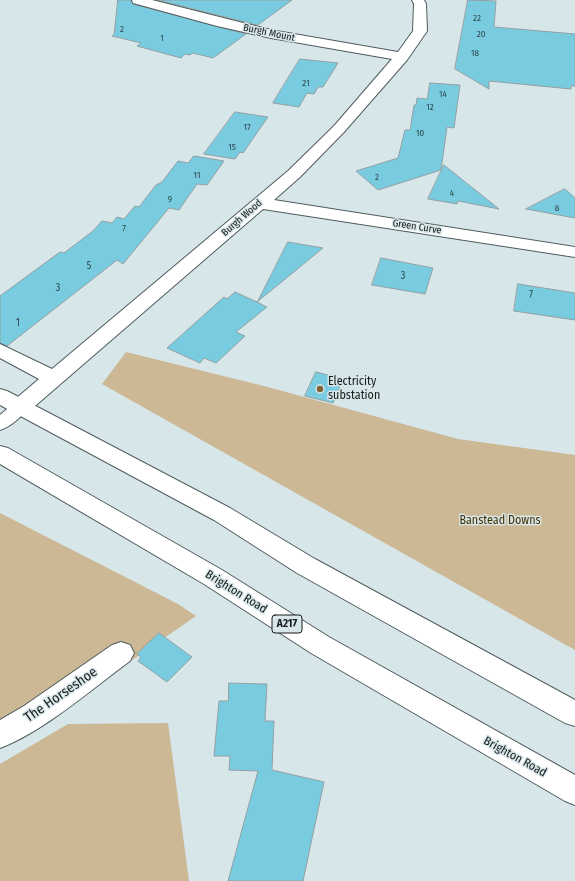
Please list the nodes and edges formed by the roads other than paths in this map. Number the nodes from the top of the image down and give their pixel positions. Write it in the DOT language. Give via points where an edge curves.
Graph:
graph roads {
  1 [pos="138,0"];
  2 [pos="418,0"];
  3 [pos="402,57"];
  4 [pos="259,203"];
  5 [pos="575,252"];
  6 [pos="0,350"];
  7 [pos="53,378"];
  8 [pos="10,401"];
  9 [pos="0,424"];
  10 [pos="0,454"];
  11 [pos="121,653"];
  12 [pos="575,714"];
  13 [pos="0,735"];
  14 [pos="575,791"];
  1 -- 3 [label="main road, Burgh Mount" via="270,34"];
  2 -- 3 [label="main road, Burgh Wood" via="420,31"];
  3 -- 4 [label="main road, Burgh Wood" via="339,129 294,174"];
  4 -- 5 [label="main road, Green Curve"];
  4 -- 7 [label="main road, Burgh Wood"];
  6 -- 7 [label="main road"];
  7 -- 8 [label="main road, Burgh Wood"];
  8 -- 9 [label="lane"];
  8 -- 12 [label="main road" via="222,514 306,566"];
  10 -- 14 [label="main road, Brighton Road / A217" via="213,577 320,645"];
  11 -- 13 [label="main road, The Horseshoe" via="34,715"];
}
